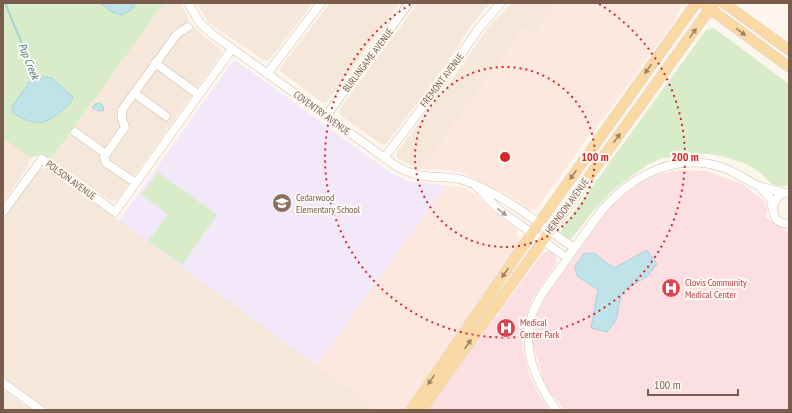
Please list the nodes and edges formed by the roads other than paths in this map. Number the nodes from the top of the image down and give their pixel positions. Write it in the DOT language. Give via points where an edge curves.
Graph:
graph roads {
  1 [pos="188,3"];
  2 [pos="321,3"];
  3 [pos="409,3"];
  4 [pos="501,3"];
  5 [pos="696,3"];
  6 [pos="724,3"];
  7 [pos="709,5"];
  8 [pos="188,27"];
  9 [pos="232,49"];
  10 [pos="789,50"];
  11 [pos="155,63"];
  12 [pos="789,67"];
  13 [pos="268,74"];
  14 [pos="134,93"];
  15 [pos="199,95"];
  16 [pos="166,116"];
  17 [pos="326,116"];
  18 [pos="75,132"];
  19 [pos="106,154"];
  20 [pos="384,158"];
  21 [pos="136,183"];
  22 [pos="476,186"];
  23 [pos="759,186"];
  24 [pos="786,193"];
  25 [pos="772,207"];
  26 [pos="3,212"];
  27 [pos="539,223"];
  28 [pos="789,224"];
  29 [pos="550,230"];
  30 [pos="532,234"];
  31 [pos="542,241"];
  32 [pos="574,248"];
  33 [pos="567,258"];
  34 [pos="3,383"];
  35 [pos="41,410"];
  36 [pos="411,410"];
  37 [pos="421,410"];
  38 [pos="556,410"];
  1 -- 9 [label="street, COVENTRY AVENUE" via="200,23"];
  2 -- 13 [label="street"];
  3 -- 17 [label="street, BURLINGAME AVENUE"];
  4 -- 20 [label="street, FREMONT AVENUE" via="479,28"];
  5 -- 27 [label="main road, HERNDON AVENUE, one-way"];
  6 -- 10 [label="main road"];
  7 -- 12 [label="main road, one-way"];
  29 -- 7 [label="main road, HERNDON AVENUE, one-way"];
  8 -- 11 [label="street" via="178,34"];
  9 -- 13 [label="street, COVENTRY AVENUE"];
  9 -- 15 [label="street"];
  11 -- 14 [label="street"];
  11 -- 15 [label="street"];
  13 -- 17 [label="street, COVENTRY AVENUE"];
  14 -- 16 [label="street"];
  14 -- 19 [label="street" via="122,110 125,127"];
  15 -- 21 [label="street"];
  17 -- 20 [label="street, COVENTRY AVENUE"];
  18 -- 19 [label="street"];
  19 -- 21 [label="street" via="106,163"];
  20 -- 22 [label="street, COVENTRY AVENUE" via="410,173 453,178"];
  21 -- 26 [label="street, POLSON AVENUE" via="115,212 42,159"];
  22 -- 27 [label="street, COVENTRY AVENUE" via="505,198"];
  22 -- 30 [label="street, COVENTRY AVENUE, one-way" via="498,209"];
  23 -- 24 [label="street"];
  23 -- 25 [label="street" via="770,198"];
  23 -- 32 [label="street" via="739,174 711,165 680,164 659,168 636,179 614,197"];
  24 -- 25 [label="street" via="776,199"];
  25 -- 28 [label="street" via="776,218 783,224"];
  27 -- 29 [label="street, COVENTRY AVENUE"];
  27 -- 30 [label="main road, HERNDON AVENUE"];
  29 -- 31 [label="main road, HERNDON AVENUE"];
  29 -- 32 [label="street, COVENTRY AVENUE"];
  30 -- 31 [label="street, COVENTRY AVENUE"];
  30 -- 36 [label="main road, HERNDON AVENUE, one-way"];
  31 -- 33 [label="street, COVENTRY AVENUE"];
  37 -- 31 [label="main road, HERNDON AVENUE, one-way"];
  32 -- 33 [label="street"];
  33 -- 38 [label="street" via="535,306 528,334 530,358 537,380"];
  34 -- 35 [label="street"];
}
